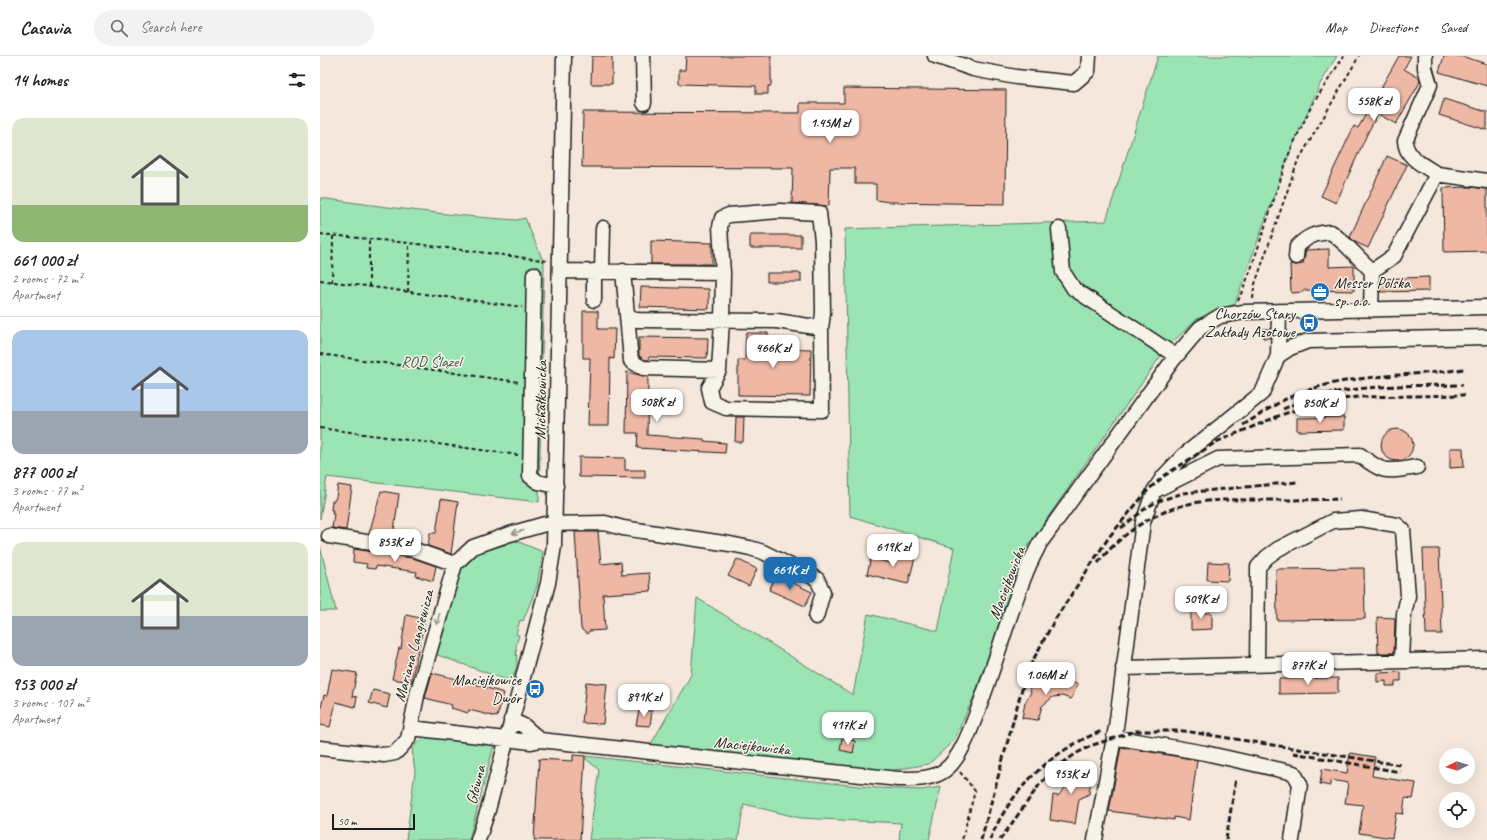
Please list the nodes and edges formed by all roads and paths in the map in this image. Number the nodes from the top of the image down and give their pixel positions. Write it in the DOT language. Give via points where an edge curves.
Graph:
graph roads {
  1 [pos="564,56"];
  2 [pos="643,56"];
  3 [pos="935,56"];
  4 [pos="1089,56"];
  5 [pos="1344,56"];
  6 [pos="1359,56"];
  7 [pos="1425,56"];
  8 [pos="644,102"];
  9 [pos="1437,174"];
  10 [pos="1487,181"];
  11 [pos="603,228"];
  12 [pos="1059,229"];
  13 [pos="320,234"];
  14 [pos="333,236"];
  15 [pos="369,239"];
  16 [pos="409,243"];
  17 [pos="1296,257"];
  18 [pos="560,267"];
  19 [pos="598,271"];
  20 [pos="623,271"];
  21 [pos="1372,271"];
  22 [pos="723,273"];
  23 [pos="534,274"];
  24 [pos="320,280"];
  25 [pos="332,282"];
  26 [pos="368,287"];
  27 [pos="408,292"];
  28 [pos="594,300"];
  29 [pos="1487,307"];
  30 [pos="534,308"];
  31 [pos="1371,310"];
  32 [pos="1251,312"];
  33 [pos="1279,312"];
  34 [pos="627,315"];
  35 [pos="1228,315"];
  36 [pos="722,321"];
  37 [pos="820,328"];
  38 [pos="1487,337"];
  39 [pos="320,354"];
  40 [pos="1176,356"];
  41 [pos="1278,356"];
  42 [pos="719,370"];
  43 [pos="532,385"];
  44 [pos="320,428"];
  45 [pos="531,457"];
  46 [pos="1417,467"];
  47 [pos="556,486"];
  48 [pos="1154,491"];
  49 [pos="555,524"];
  50 [pos="329,536"];
  51 [pos="455,564"];
  52 [pos="816,617"];
  53 [pos="1487,659"];
  54 [pos="1402,661"];
  55 [pos="1257,665"];
  56 [pos="1123,668"];
  57 [pos="511,720"];
  58 [pos="411,728"];
  59 [pos="1114,737"];
  60 [pos="506,739"];
  61 [pos="540,740"];
  62 [pos="320,748"];
  63 [pos="963,768"];
  64 [pos="478,840"];
  65 [pos="962,840"];
  66 [pos="1095,840"];
  67 [pos="1292,840"];
  1 -- 18 [label="street, Michałkowicka"];
  2 -- 8 [label="street"];
  3 -- 4 [label="street" via="973,69 1016,77 1074,83 1088,71"];
  5 -- 35 [label="path" via="1312,105 1290,152 1250,272 1239,299"];
  6 -- 32 [label="path" via="1297,163 1254,287"];
  7 -- 9 [label="street" via="1425,68 1430,85 1405,141 1405,149 1411,157"];
  9 -- 10 [label="street"];
  9 -- 21 [label="street" via="1394,256"];
  11 -- 19 [label="street"];
  12 -- 40 [label="street" via="1063,272 1074,289"];
  13 -- 14 [label="path"];
  14 -- 15 [label="path"];
  14 -- 25 [label="path"];
  15 -- 16 [label="path"];
  15 -- 26 [label="path"];
  16 -- 18 [label="path"];
  16 -- 27 [label="path"];
  17 -- 21 [label="street" via="1297,247 1304,239 1318,233 1331,232"];
  18 -- 19 [label="street"];
  18 -- 47 [label="street, Michałkowicka"];
  19 -- 20 [label="street"];
  19 -- 28 [label="street"];
  20 -- 22 [label="street"];
  20 -- 34 [label="street"];
  21 -- 31 [label="street"];
  22 -- 36 [label="street"];
  22 -- 37 [label="street" via="720,227 722,218 729,215 780,211 819,213 823,313"];
  23 -- 30 [label="street"];
  24 -- 25 [label="path"];
  25 -- 26 [label="path"];
  26 -- 27 [label="path"];
  27 -- 30 [label="path"];
  29 -- 31 [label="street, Maciejkowicka"];
  30 -- 43 [label="street"];
  31 -- 33 [label="street, Maciejkowicka"];
  32 -- 33 [label="street, Maciejkowicka"];
  32 -- 35 [label="street, Maciejkowicka"];
  33 -- 41 [label="street"];
  34 -- 36 [label="street" via="637,320"];
  34 -- 42 [label="street" via="631,361 643,368"];
  35 -- 40 [label="street, Maciejkowicka" via="1220,316 1200,328"];
  36 -- 37 [label="street" via="777,321"];
  36 -- 42 [label="street"];
  37 -- 42 [label="street" via="822,410 726,408 712,402 709,388"];
  38 -- 41 [label="street" via="1308,341"];
  39 -- 43 [label="path"];
  40 -- 61 [label="street, Maciejkowicka" via="1040,542 1025,575 993,672 968,736 952,764 940,773 920,778 898,778"];
  41 -- 48 [label="street" via="1262,393 1183,456"];
  43 -- 45 [label="street"];
  44 -- 45 [label="path"];
  45 -- 47 [label="street" via="530,476 538,482"];
  46 -- 48 [label="street" via="1386,471 1376,468 1360,455 1218,459"];
  47 -- 49 [label="street, Michałkowicka"];
  48 -- 56 [label="street" via="1143,522"];
  49 -- 51 [label="street, one-way" via="540,525 473,547"];
  49 -- 52 [label="street" via="605,523 763,552 817,579 823,592"];
  49 -- 57 [label="street, Michałkowicka" via="548,583"];
  50 -- 51 [label="street" via="415,550"];
  51 -- 58 [label="street, Mariana Langiewicza, one-way" via="418,691"];
  53 -- 54 [label="street"];
  54 -- 55 [label="street"];
  54 -- 55 [label="street" via="1404,614 1408,596 1403,530 1397,526 1360,519 1333,521 1278,549 1266,557 1258,567"];
  55 -- 56 [label="street"];
  56 -- 59 [label="street"];
  57 -- 60 [label="street, Michałkowicka"];
  57 -- 61 [label="street" via="524,726"];
  58 -- 60 [label="street, Maciejkowicka"];
  58 -- 62 [label="street, Mariana Langiewicza" via="408,739 395,753 374,754"];
  59 -- 66 [label="street"];
  59 -- 67 [label="street" via="1205,753 1294,774 1300,784"];
  60 -- 61 [label="street, Maciejkowicka" via="531,742"];
  60 -- 64 [label="street, Główna"];
  63 -- 65 [label="path" via="958,772 975,791"];
}
